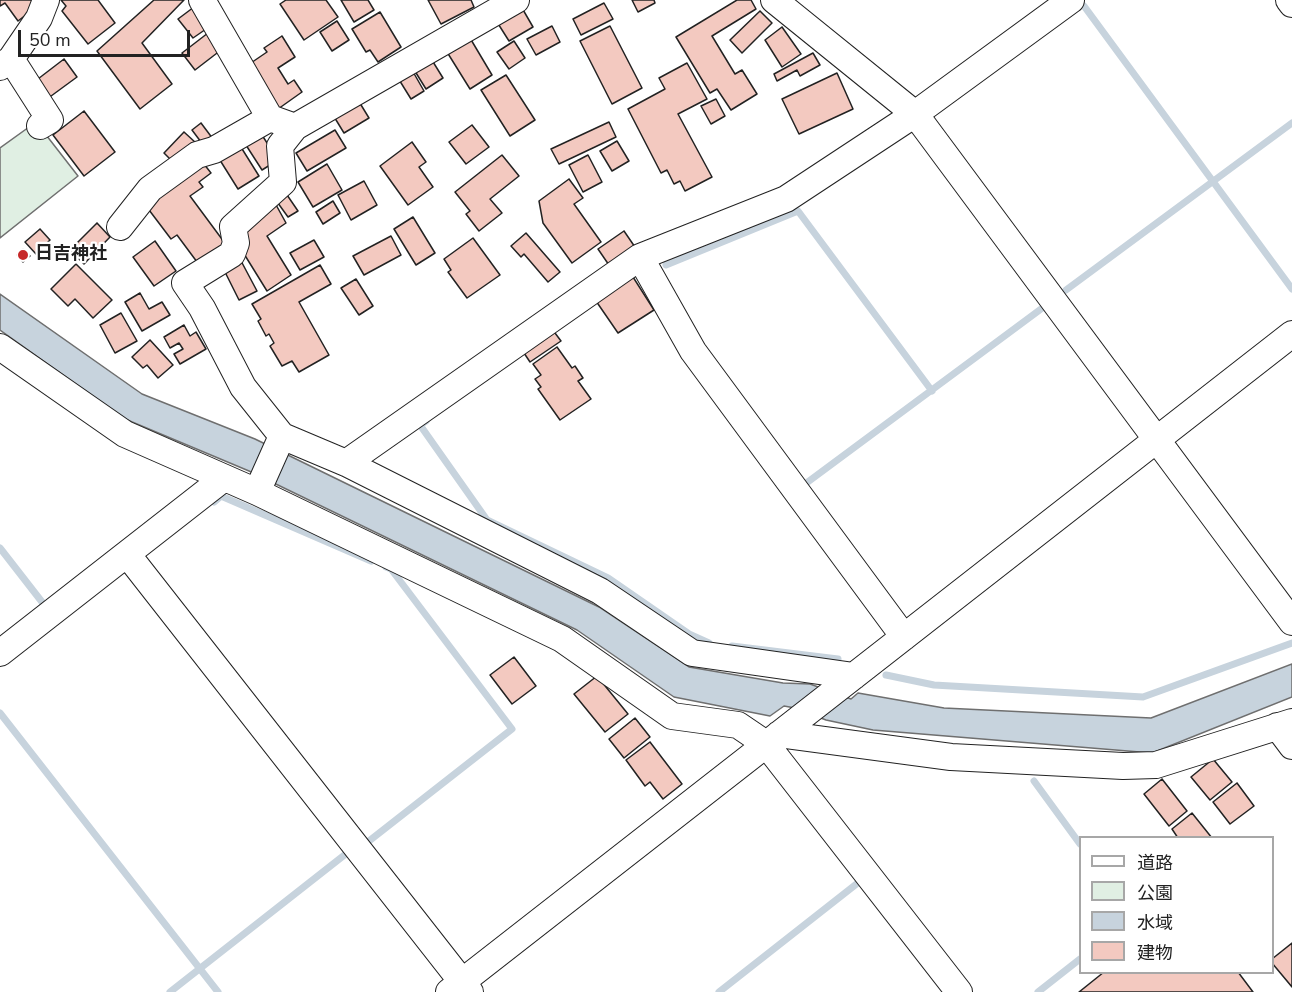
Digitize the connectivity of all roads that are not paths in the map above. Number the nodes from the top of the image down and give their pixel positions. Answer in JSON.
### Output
{"nodes":[{"id":1,"x":46,"y":0,"type":"edge"},
{"id":2,"x":202,"y":0,"type":"edge"},
{"id":3,"x":516,"y":0,"type":"edge"},
{"id":4,"x":774,"y":0,"type":"edge"},
{"id":5,"x":1071,"y":0,"type":"edge"},
{"id":6,"x":1289,"y":0,"type":"edge"},
{"id":7,"x":1292,"y":4,"type":"edge"},
{"id":8,"x":6,"y":63,"type":"edge"},
{"id":9,"x":915,"y":114,"type":"junction"},
{"id":10,"x":270,"y":118,"type":"junction"},
{"id":11,"x":40,"y":126,"type":"dead end"},
{"id":12,"x":295,"y":127,"type":"junction"},
{"id":13,"x":120,"y":227,"type":"dead end"},
{"id":14,"x":640,"y":257,"type":"junction"},
{"id":15,"x":1292,"y":334,"type":"edge"},
{"id":16,"x":0,"y":346,"type":"edge"},
{"id":17,"x":281,"y":439,"type":"junction"},
{"id":18,"x":1157,"y":439,"type":"junction"},
{"id":19,"x":346,"y":463,"type":"junction"},
{"id":20,"x":224,"y":478,"type":"junction"},
{"id":21,"x":258,"y":488,"type":"junction"},
{"id":22,"x":127,"y":554,"type":"junction"},
{"id":23,"x":1292,"y":622,"type":"edge"},
{"id":24,"x":903,"y":638,"type":"junction"},
{"id":25,"x":0,"y":654,"type":"edge"},
{"id":26,"x":849,"y":680,"type":"junction"},
{"id":27,"x":1287,"y":731,"type":"edge"},
{"id":28,"x":779,"y":734,"type":"junction"},
{"id":29,"x":460,"y":988,"type":"edge"},
{"id":30,"x":959,"y":992,"type":"edge"}],
"edges":[{"from":1,"to":8,"type":"street"},
{"from":2,"to":10,"type":"street"},
{"from":3,"to":12,"type":"street"},
{"from":4,"to":9,"type":"street"},
{"from":5,"to":9,"type":"street"},
{"from":6,"to":7,"type":"street"},
{"from":8,"to":11,"type":"street"},
{"from":9,"to":14,"type":"street"},
{"from":9,"to":18,"type":"street"},
{"from":10,"to":12,"type":"street"},
{"from":10,"to":13,"type":"street"},
{"from":12,"to":17,"type":"street"},
{"from":14,"to":19,"type":"street"},
{"from":14,"to":24,"type":"street"},
{"from":15,"to":18,"type":"street"},
{"from":16,"to":20,"type":"street"},
{"from":17,"to":19,"type":"street"},
{"from":17,"to":21,"type":"street"},
{"from":18,"to":23,"type":"street"},
{"from":18,"to":24,"type":"street"},
{"from":19,"to":26,"type":"street"},
{"from":20,"to":21,"type":"street"},
{"from":20,"to":22,"type":"street"},
{"from":21,"to":28,"type":"street"},
{"from":22,"to":25,"type":"street"},
{"from":22,"to":29,"type":"street"},
{"from":24,"to":26,"type":"street"},
{"from":26,"to":28,"type":"street"},
{"from":27,"to":28,"type":"street"},
{"from":28,"to":29,"type":"street"},
{"from":28,"to":30,"type":"street"}]}
